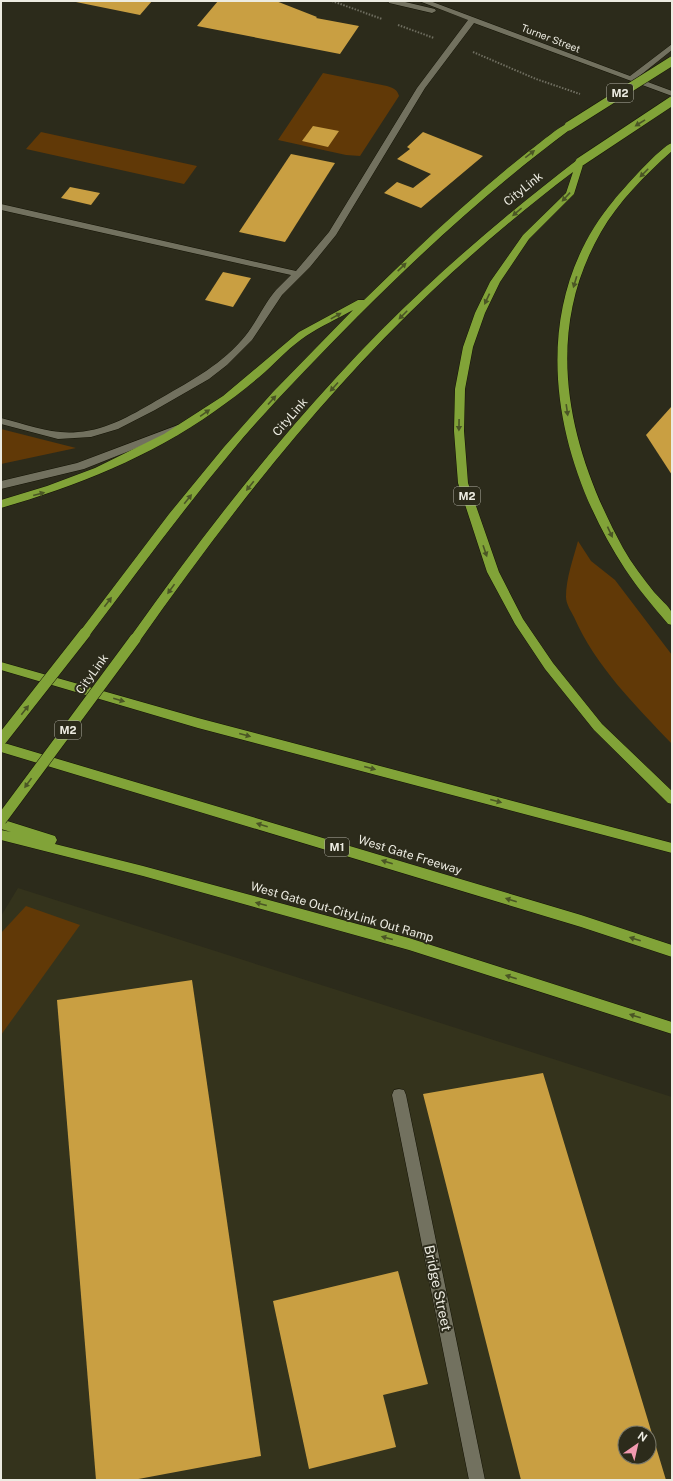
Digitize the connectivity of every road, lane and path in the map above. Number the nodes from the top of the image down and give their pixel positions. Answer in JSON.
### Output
{"nodes":[{"id":1,"x":332,"y":1,"type":"edge"},
{"id":2,"x":392,"y":1,"type":"edge"},
{"id":3,"x":423,"y":1,"type":"edge"},
{"id":4,"x":384,"y":20,"type":"dead end"},
{"id":5,"x":472,"y":20,"type":"junction"},
{"id":6,"x":392,"y":23,"type":"dead end"},
{"id":7,"x":453,"y":44,"type":"junction"},
{"id":8,"x":672,"y":46,"type":"edge"},
{"id":9,"x":672,"y":61,"type":"edge"},
{"id":10,"x":631,"y":79,"type":"junction"},
{"id":11,"x":672,"y":94,"type":"edge"},
{"id":12,"x":584,"y":96,"type":"dead end"},
{"id":13,"x":672,"y":101,"type":"edge"},
{"id":14,"x":672,"y":146,"type":"edge"},
{"id":15,"x":580,"y":162,"type":"junction"},
{"id":16,"x":1,"y":207,"type":"edge"},
{"id":17,"x":298,"y":274,"type":"junction"},
{"id":18,"x":374,"y":295,"type":"junction"},
{"id":19,"x":1,"y":422,"type":"edge"},
{"id":20,"x":191,"y":423,"type":"junction"},
{"id":21,"x":1,"y":485,"type":"edge"},
{"id":22,"x":1,"y":504,"type":"edge"},
{"id":23,"x":672,"y":621,"type":"edge"},
{"id":24,"x":1,"y":666,"type":"edge"},
{"id":25,"x":1,"y":740,"type":"edge"},
{"id":26,"x":1,"y":747,"type":"edge"},
{"id":27,"x":672,"y":799,"type":"edge"},
{"id":28,"x":1,"y":820,"type":"edge"},
{"id":29,"x":1,"y":824,"type":"edge"},
{"id":30,"x":1,"y":835,"type":"edge"},
{"id":31,"x":672,"y":848,"type":"edge"},
{"id":32,"x":143,"y":871,"type":"junction"},
{"id":33,"x":672,"y":951,"type":"edge"},
{"id":34,"x":672,"y":1028,"type":"edge"},
{"id":35,"x":399,"y":1095,"type":"dead end"},
{"id":36,"x":477,"y":1480,"type":"edge"}],
"edges":[{"from":1,"to":4,"type":"path"},
{"from":2,"to":5,"type":"street"},
{"from":3,"to":5,"type":"street","name":"Turner Street"},
{"from":5,"to":7,"type":"street"},
{"from":5,"to":10,"type":"street","name":"Turner Street"},
{"from":6,"to":7,"type":"path"},
{"from":7,"to":12,"type":"path"},
{"from":7,"to":17,"type":"street"},
{"from":8,"to":10,"type":"street"},
{"from":18,"to":9,"type":"highway","name":"CityLink","number":"M2","one_way":true,"bridge":true},
{"from":10,"to":11,"type":"street","name":"Turner Street"},
{"from":13,"to":15,"type":"highway","name":"CityLink","number":"M2","one_way":true,"bridge":true},
{"from":14,"to":23,"type":"highway","one_way":true},
{"from":15,"to":27,"type":"highway","number":"M2","one_way":true},
{"from":15,"to":28,"type":"highway","name":"CityLink","number":"M2","one_way":true,"bridge":true},
{"from":16,"to":17,"type":"street"},
{"from":17,"to":19,"type":"street"},
{"from":20,"to":18,"type":"highway","number":"M2","one_way":true},
{"from":25,"to":18,"type":"highway","name":"CityLink","number":"M2","one_way":true,"bridge":true},
{"from":20,"to":21,"type":"street"},
{"from":22,"to":20,"type":"highway","number":"M2","one_way":true},
{"from":24,"to":31,"type":"highway","one_way":true},
{"from":33,"to":26,"type":"highway","name":"West Gate Freeway","number":"M1","one_way":true},
{"from":29,"to":32,"type":"highway"},
{"from":30,"to":32,"type":"highway","name":"West Gate Out-CityLink Out Ramp"},
{"from":34,"to":32,"type":"highway","name":"West Gate Out-CityLink Out Ramp","one_way":true},
{"from":35,"to":36,"type":"street","name":"Bridge Street"}]}
